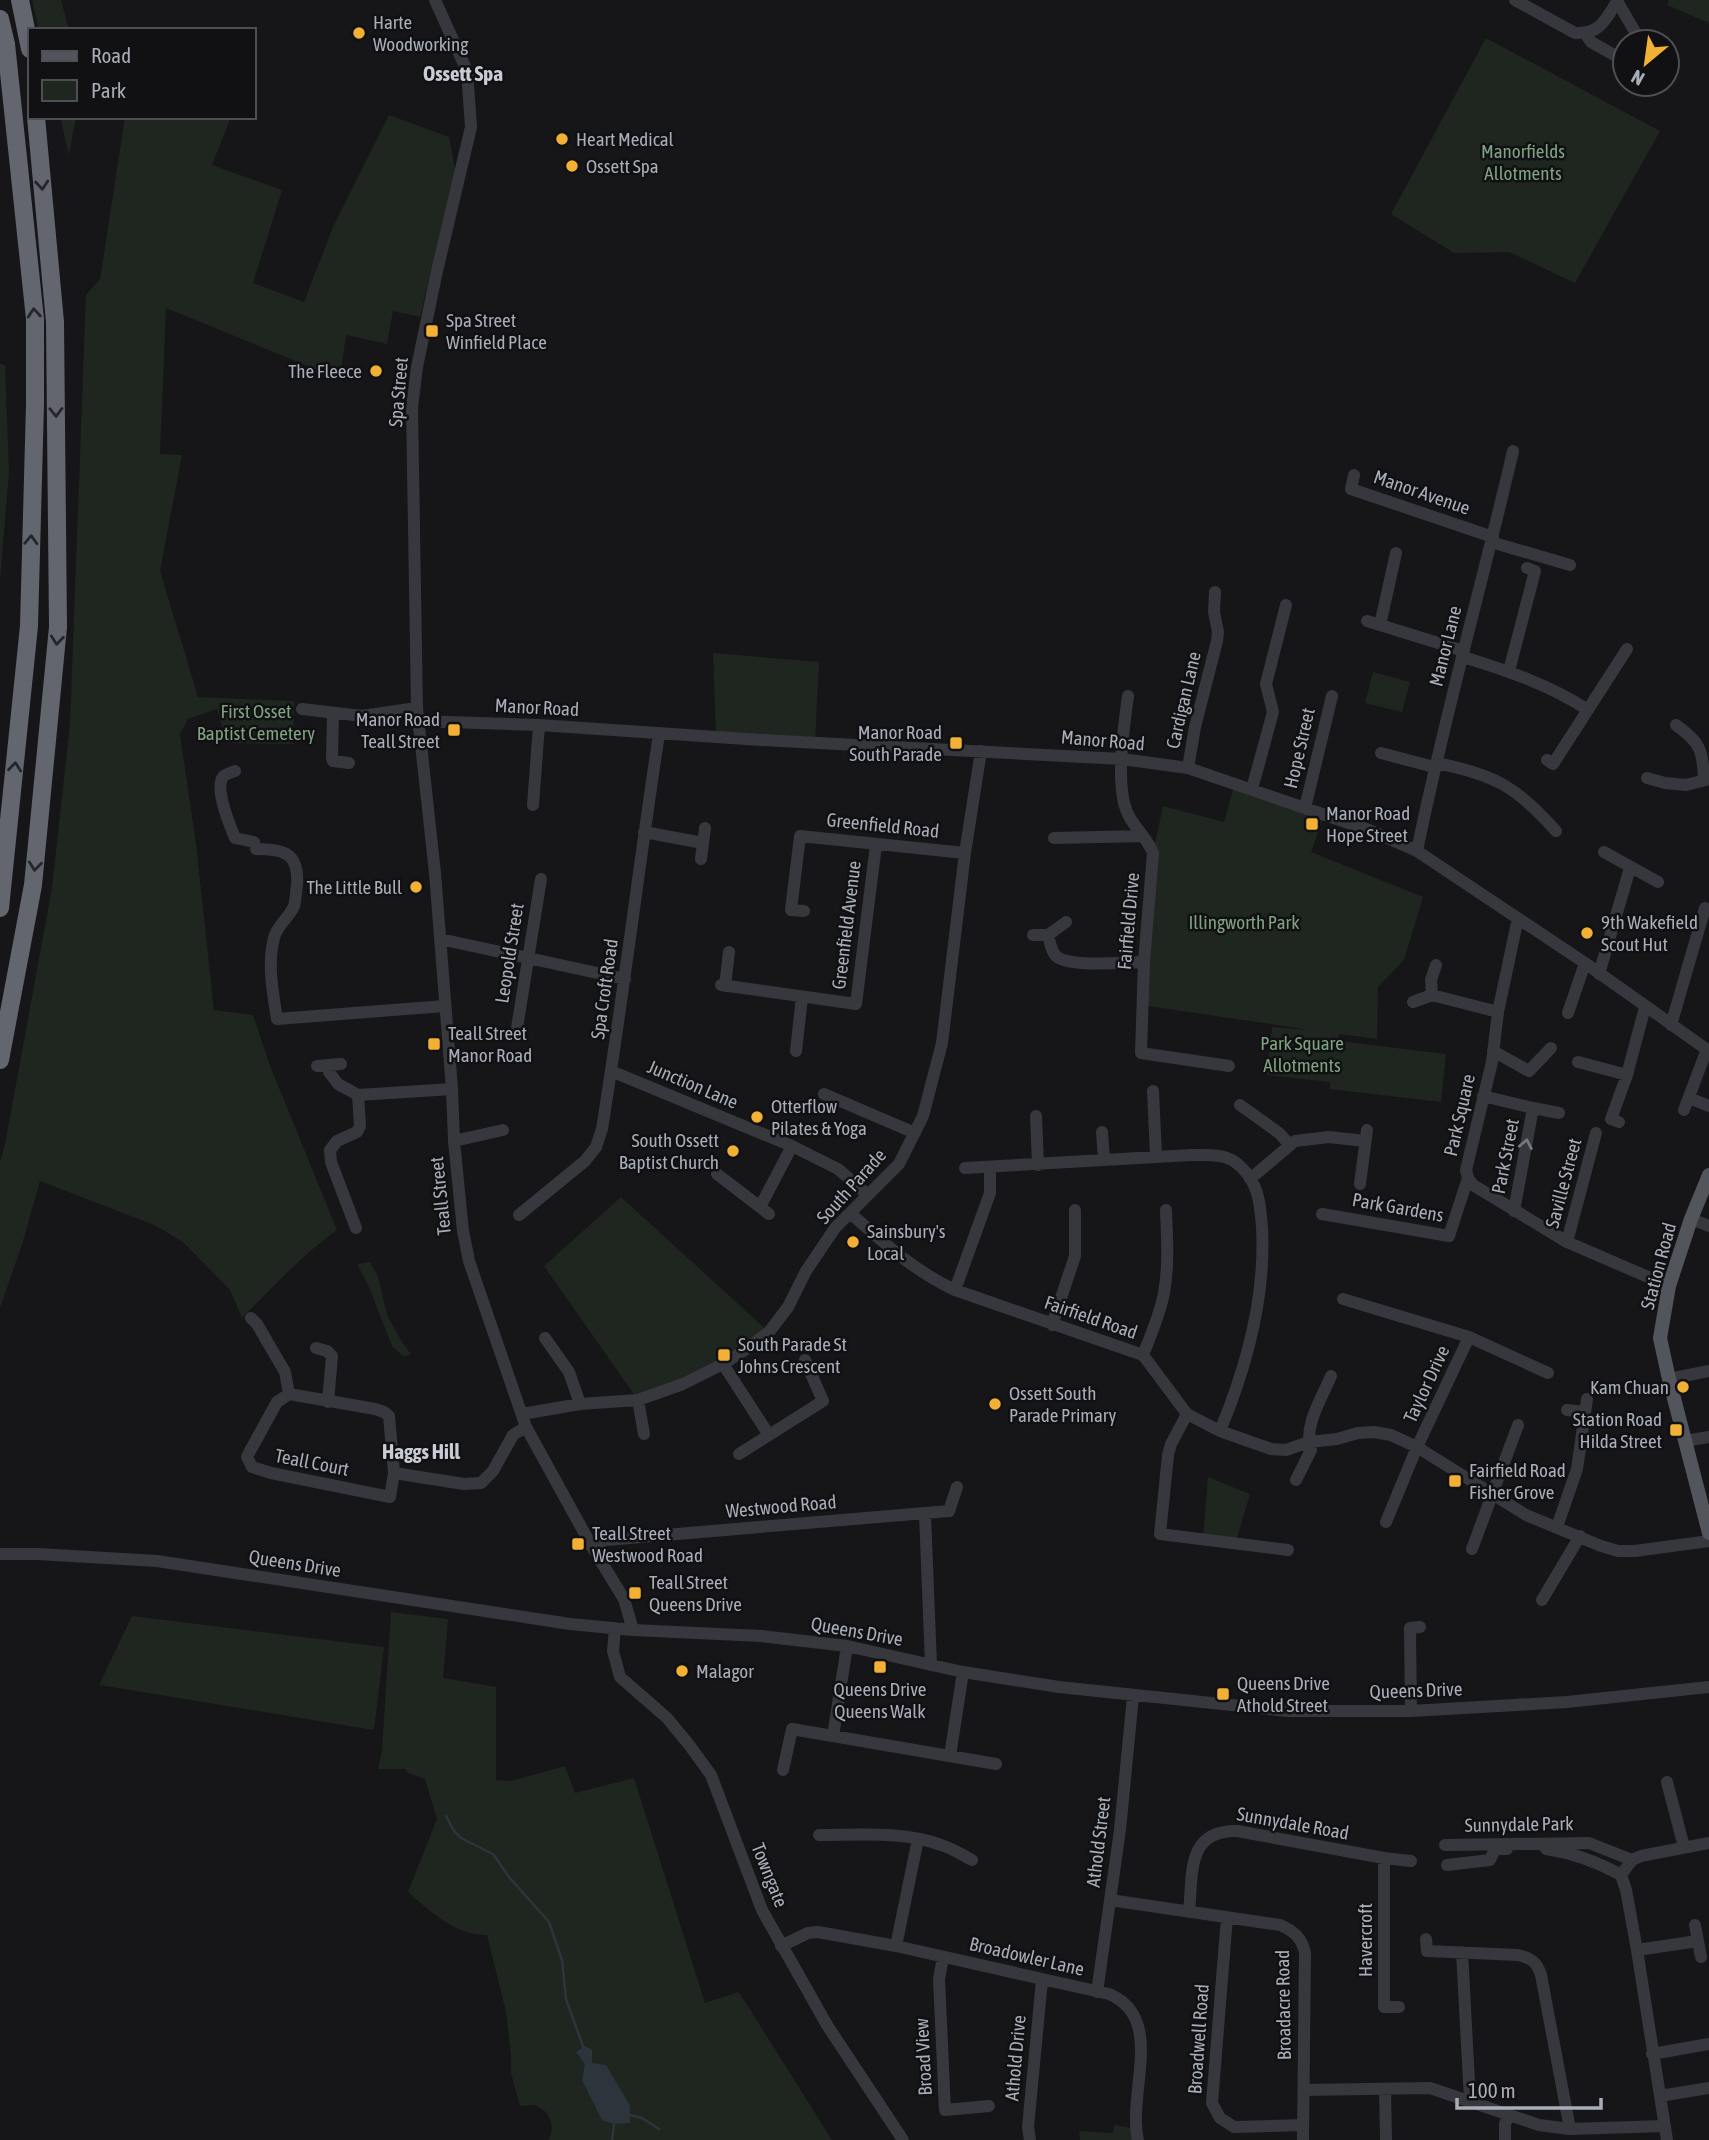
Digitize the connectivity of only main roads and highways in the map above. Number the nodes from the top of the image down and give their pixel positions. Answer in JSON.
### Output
{"nodes":[{"id":1,"x":20,"y":0,"type":"edge"},
{"id":2,"x":0,"y":19,"type":"edge"},
{"id":3,"x":28,"y":39,"type":"edge"},
{"id":4,"x":36,"y":119,"type":"edge"},
{"id":5,"x":0,"y":908,"type":"edge"},
{"id":6,"x":0,"y":1060,"type":"edge"},
{"id":7,"x":1709,"y":1175,"type":"edge"},
{"id":8,"x":1706,"y":1509,"type":"edge"},
{"id":9,"x":1709,"y":1532,"type":"edge"}],
"edges":[{"from":1,"to":3,"type":"highway"},
{"from":5,"to":2,"type":"highway","one_way":true},
{"from":4,"to":6,"type":"highway","one_way":true},
{"from":7,"to":8,"type":"main road","name":"Station Road"},
{"from":8,"to":9,"type":"main road","name":"Station Road"}]}
